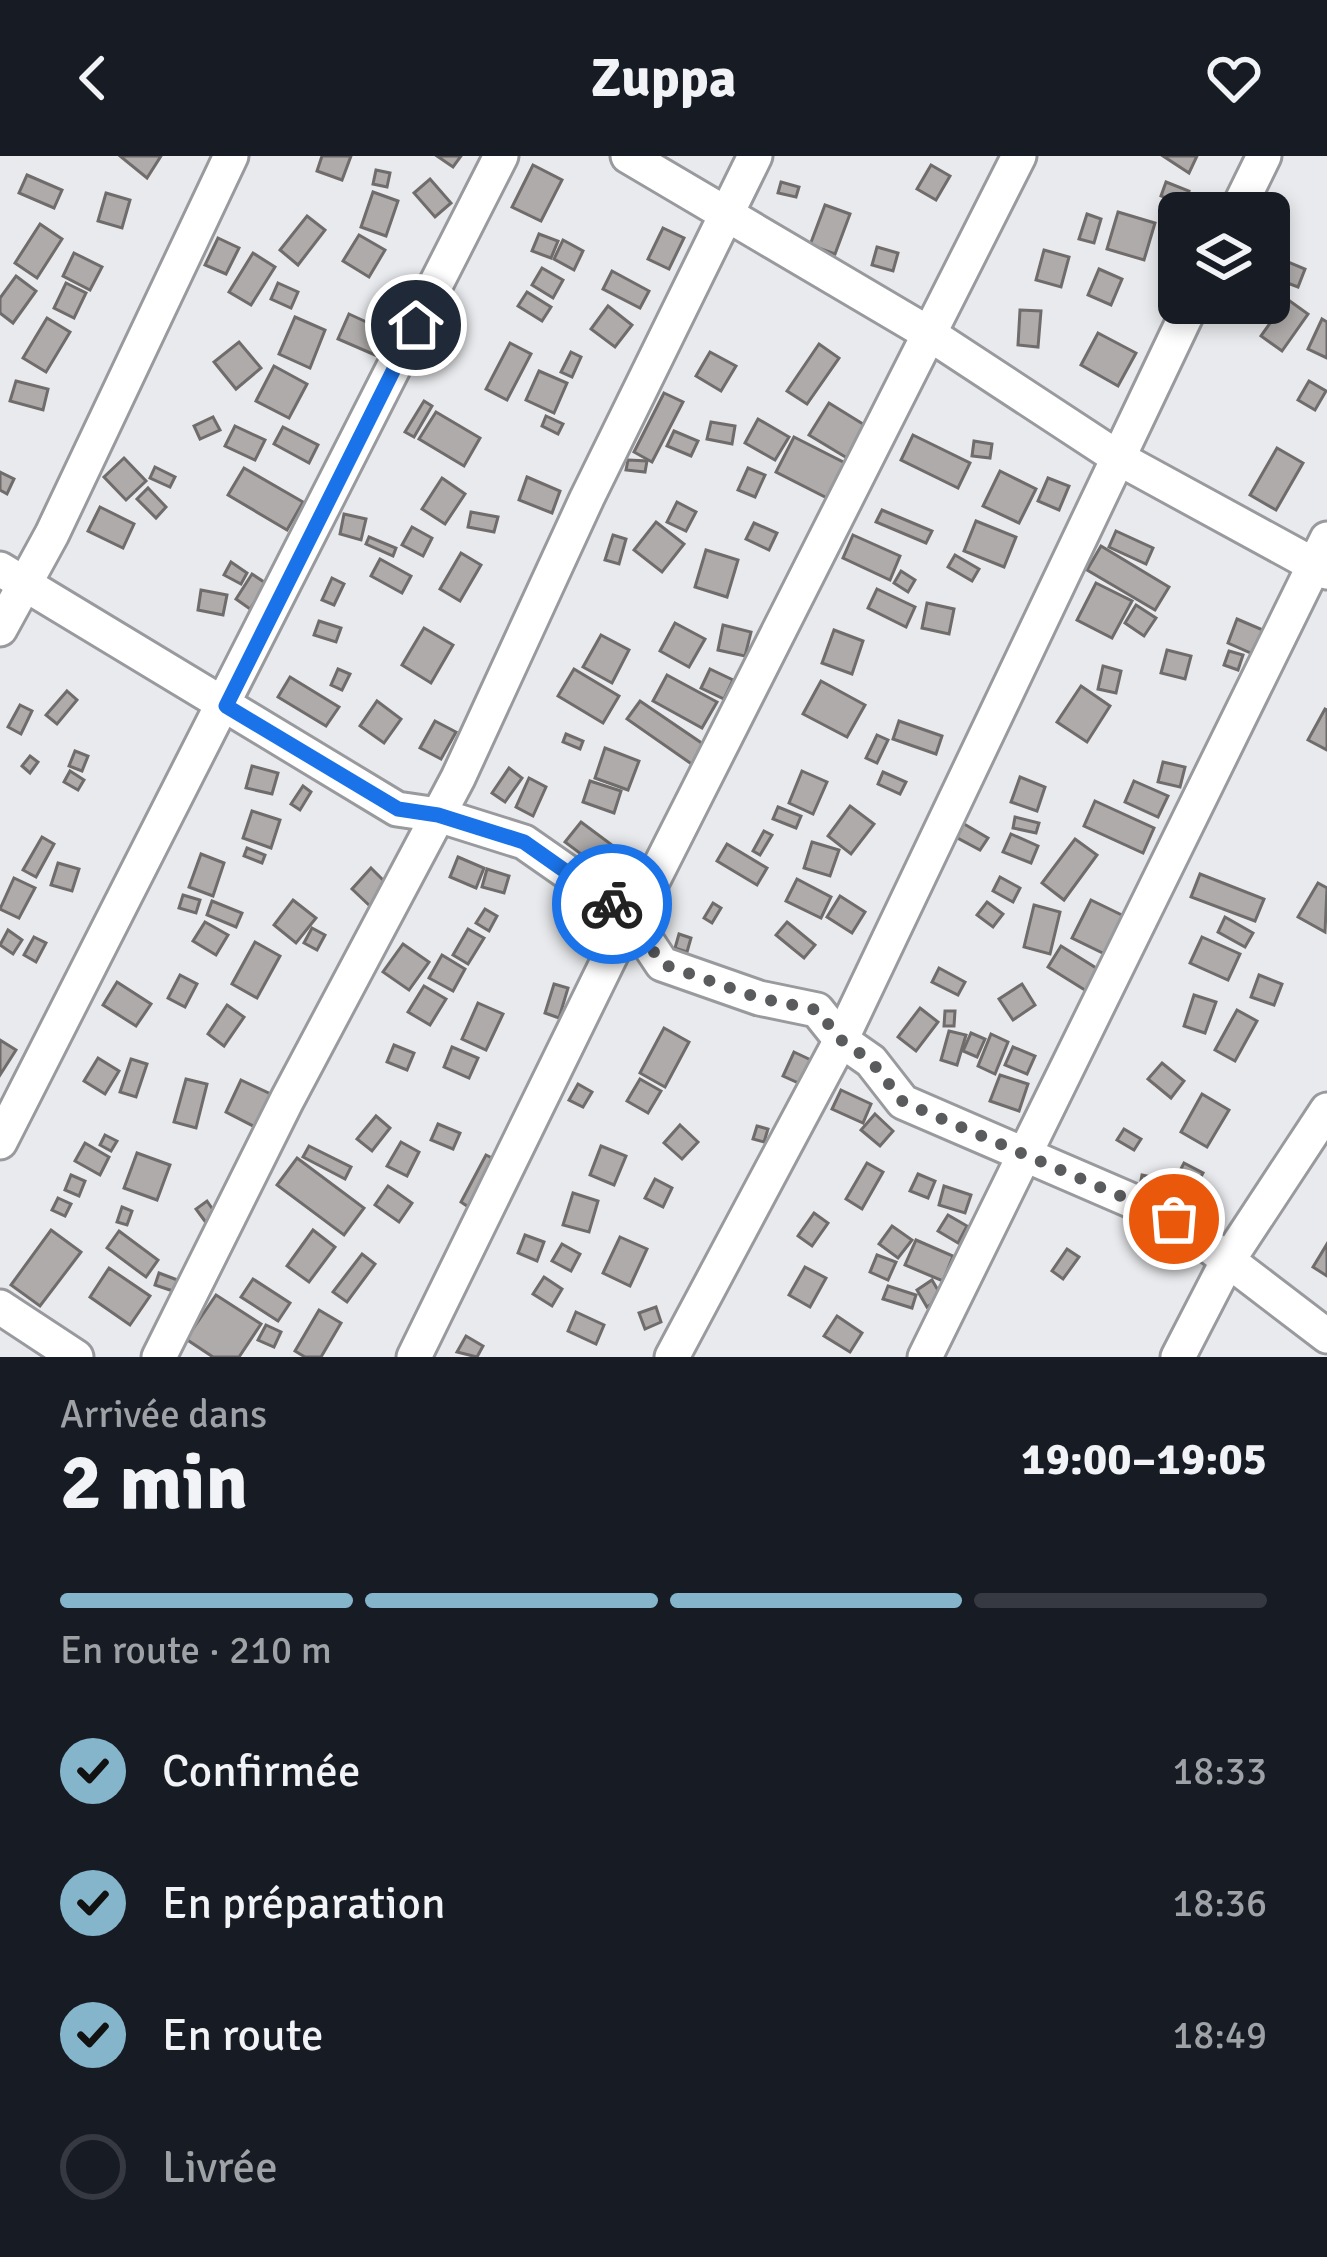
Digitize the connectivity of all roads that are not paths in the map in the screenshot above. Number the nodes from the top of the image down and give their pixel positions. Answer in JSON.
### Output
{"nodes":[{"id":1,"x":231,"y":156,"type":"edge"},
{"id":2,"x":501,"y":156,"type":"edge"},
{"id":3,"x":628,"y":156,"type":"edge"},
{"id":4,"x":755,"y":156,"type":"edge"},
{"id":5,"x":1019,"y":156,"type":"edge"},
{"id":6,"x":1264,"y":156,"type":"edge"},
{"id":7,"x":1246,"y":192,"type":"edge"},
{"id":8,"x":728,"y":211,"type":"junction"},
{"id":9,"x":1182,"y":324,"type":"edge"},
{"id":10,"x":928,"y":333,"type":"junction"},
{"id":11,"x":1120,"y":459,"type":"junction"},
{"id":12,"x":1323,"y":559,"type":"edge"},
{"id":13,"x":13,"y":576,"type":"edge"},
{"id":14,"x":0,"y":629,"type":"edge"},
{"id":15,"x":226,"y":706,"type":"junction"},
{"id":16,"x":438,"y":815,"type":"junction"},
{"id":17,"x":630,"y":916,"type":"junction"},
{"id":18,"x":841,"y":1040,"type":"junction"},
{"id":19,"x":1327,"y":1110,"type":"edge"},
{"id":20,"x":0,"y":1142,"type":"edge"},
{"id":21,"x":1028,"y":1156,"type":"junction"},
{"id":22,"x":1227,"y":1262,"type":"junction"},
{"id":23,"x":0,"y":1306,"type":"edge"},
{"id":24,"x":1327,"y":1336,"type":"edge"},
{"id":25,"x":76,"y":1357,"type":"edge"},
{"id":26,"x":159,"y":1357,"type":"edge"},
{"id":27,"x":414,"y":1357,"type":"edge"},
{"id":28,"x":672,"y":1357,"type":"edge"},
{"id":29,"x":926,"y":1357,"type":"edge"},
{"id":30,"x":1178,"y":1357,"type":"edge"}],
"edges":[{"from":1,"to":13,"type":"street"},
{"from":2,"to":15,"type":"street"},
{"from":3,"to":8,"type":"street"},
{"from":4,"to":8,"type":"street"},
{"from":5,"to":10,"type":"street"},
{"from":6,"to":7,"type":"street"},
{"from":8,"to":10,"type":"street"},
{"from":8,"to":16,"type":"street"},
{"from":9,"to":11,"type":"street"},
{"from":10,"to":11,"type":"street"},
{"from":10,"to":17,"type":"street"},
{"from":11,"to":12,"type":"street"},
{"from":11,"to":18,"type":"street"},
{"from":12,"to":21,"type":"street"},
{"from":13,"to":14,"type":"street"},
{"from":13,"to":15,"type":"street"},
{"from":15,"to":16,"type":"street"},
{"from":15,"to":20,"type":"street"},
{"from":16,"to":17,"type":"street"},
{"from":16,"to":26,"type":"street"},
{"from":17,"to":18,"type":"street"},
{"from":17,"to":27,"type":"street"},
{"from":18,"to":21,"type":"street"},
{"from":18,"to":28,"type":"street"},
{"from":19,"to":22,"type":"street"},
{"from":21,"to":22,"type":"street"},
{"from":21,"to":29,"type":"street"},
{"from":22,"to":24,"type":"street"},
{"from":22,"to":30,"type":"street"},
{"from":23,"to":25,"type":"street"}]}
